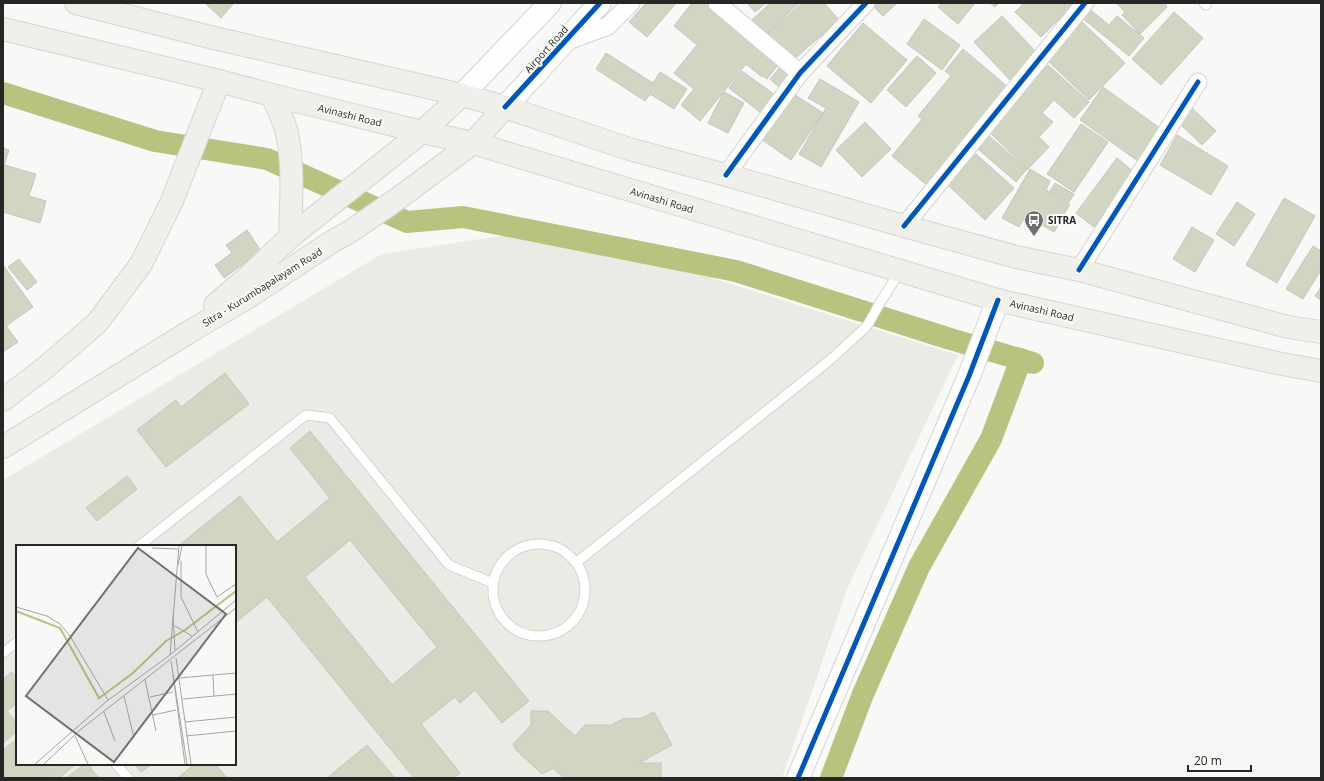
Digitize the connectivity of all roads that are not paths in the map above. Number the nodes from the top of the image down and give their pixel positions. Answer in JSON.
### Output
{"nodes":[{"id":1,"x":76,"y":3,"type":"edge"},
{"id":2,"x":550,"y":3,"type":"edge"},
{"id":3,"x":600,"y":3,"type":"edge"},
{"id":4,"x":630,"y":3,"type":"edge"},
{"id":5,"x":717,"y":3,"type":"edge"},
{"id":6,"x":866,"y":3,"type":"edge"},
{"id":7,"x":1086,"y":3,"type":"edge"},
{"id":8,"x":3,"y":29,"type":"edge"},
{"id":9,"x":565,"y":42,"type":"junction"},
{"id":10,"x":800,"y":73,"type":"junction"},
{"id":11,"x":219,"y":81,"type":"junction"},
{"id":12,"x":1198,"y":82,"type":"dead end"},
{"id":13,"x":462,"y":95,"type":"junction"},
{"id":14,"x":272,"y":96,"type":"junction"},
{"id":15,"x":505,"y":107,"type":"junction"},
{"id":16,"x":422,"y":132,"type":"junction"},
{"id":17,"x":473,"y":143,"type":"junction"},
{"id":18,"x":726,"y":175,"type":"junction"},
{"id":19,"x":904,"y":226,"type":"junction"},
{"id":20,"x":298,"y":231,"type":"junction"},
{"id":21,"x":1079,"y":270,"type":"junction"},
{"id":22,"x":900,"y":271,"type":"junction"},
{"id":23,"x":998,"y":300,"type":"junction"},
{"id":24,"x":1321,"y":332,"type":"edge"},
{"id":25,"x":1321,"y":371,"type":"edge"},
{"id":26,"x":3,"y":400,"type":"edge"},
{"id":27,"x":3,"y":431,"type":"edge"},
{"id":28,"x":3,"y":447,"type":"edge"},
{"id":29,"x":140,"y":545,"type":"edge"},
{"id":30,"x":577,"y":562,"type":"junction"},
{"id":31,"x":493,"y":582,"type":"junction"},
{"id":32,"x":16,"y":643,"type":"edge"},
{"id":33,"x":3,"y":653,"type":"edge"},
{"id":34,"x":117,"y":765,"type":"edge"},
{"id":35,"x":128,"y":778,"type":"edge"},
{"id":36,"x":798,"y":778,"type":"edge"}],
"edges":[{"from":1,"to":13,"type":"main road"},
{"from":2,"to":13,"type":"street"},
{"from":3,"to":9,"type":"street","name":"Airport Road"},
{"from":4,"to":9,"type":"street"},
{"from":5,"to":10,"type":"street"},
{"from":6,"to":10,"type":"street"},
{"from":7,"to":19,"type":"street"},
{"from":8,"to":11,"type":"main road","name":"Avinashi Road"},
{"from":9,"to":15,"type":"street","name":"Airport Road"},
{"from":10,"to":18,"type":"street"},
{"from":11,"to":14,"type":"main road","name":"Avinashi Road"},
{"from":11,"to":26,"type":"main road"},
{"from":12,"to":21,"type":"street"},
{"from":13,"to":15,"type":"main road"},
{"from":13,"to":16,"type":"main road","name":"Sitra - Kurumbapalayam Road"},
{"from":14,"to":16,"type":"main road","name":"Avinashi Road"},
{"from":14,"to":20,"type":"main road"},
{"from":15,"to":17,"type":"main road","name":"Sitra - Kurumbapalayam Road"},
{"from":15,"to":18,"type":"main road"},
{"from":16,"to":17,"type":"main road","name":"Avinashi Road"},
{"from":16,"to":20,"type":"main road","name":"Sitra - Kurumbapalayam Road"},
{"from":17,"to":22,"type":"main road","name":"Avinashi Road"},
{"from":17,"to":28,"type":"main road","name":"Sitra - Kurumbapalayam Road"},
{"from":18,"to":19,"type":"main road"},
{"from":19,"to":21,"type":"main road"},
{"from":20,"to":27,"type":"main road","name":"Sitra - Kurumbapalayam Road"},
{"from":21,"to":24,"type":"main road"},
{"from":22,"to":23,"type":"main road","name":"Avinashi Road"},
{"from":22,"to":30,"type":"lane"},
{"from":23,"to":25,"type":"main road","name":"Avinashi Road"},
{"from":23,"to":36,"type":"street"},
{"from":29,"to":31,"type":"lane"},
{"from":30,"to":31,"type":"lane"},
{"from":30,"to":31,"type":"lane"},
{"from":32,"to":33,"type":"lane"},
{"from":34,"to":35,"type":"lane"}]}
